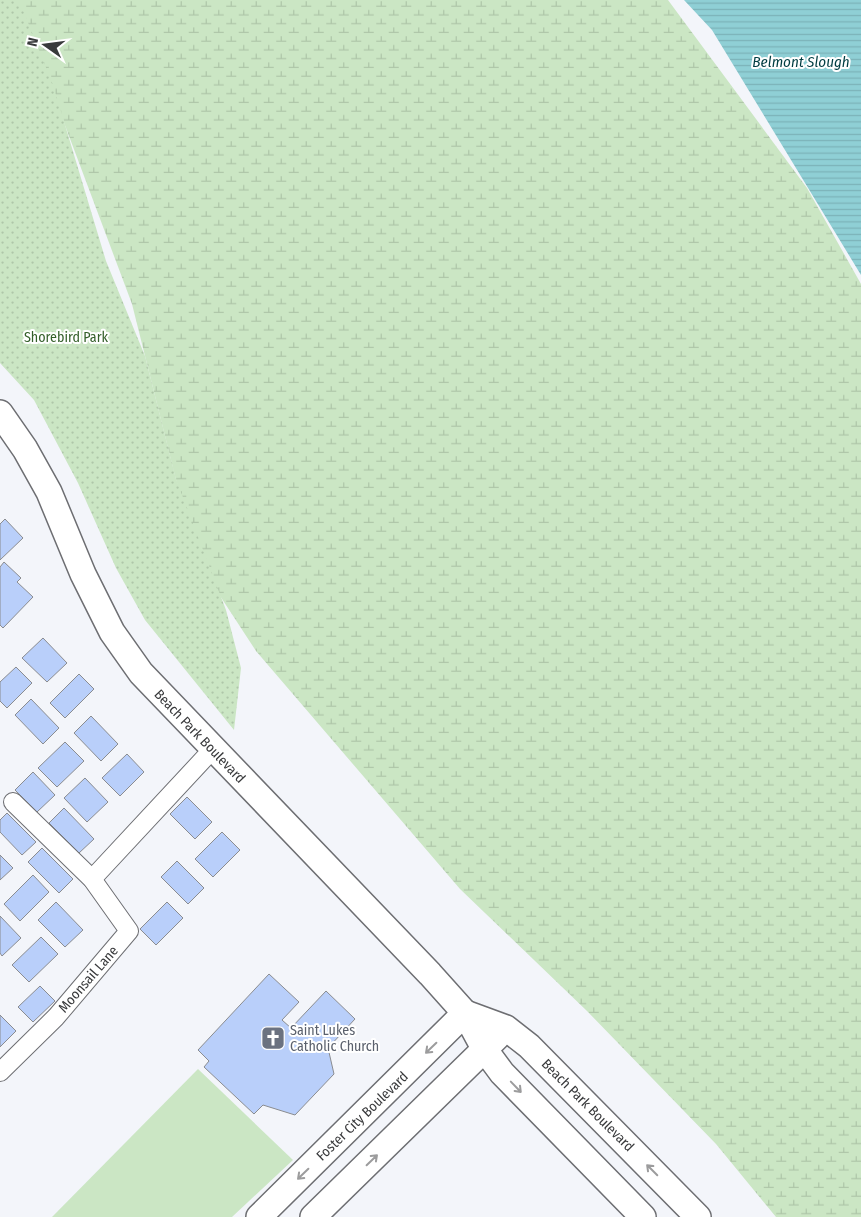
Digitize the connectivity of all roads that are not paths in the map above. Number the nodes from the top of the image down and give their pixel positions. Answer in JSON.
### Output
{"nodes":[{"id":1,"x":0,"y":413,"type":"edge"},
{"id":2,"x":212,"y":750,"type":"junction"},
{"id":3,"x":13,"y":802,"type":"dead end"},
{"id":4,"x":92,"y":879,"type":"junction"},
{"id":5,"x":465,"y":1013,"type":"junction"},
{"id":6,"x":506,"y":1028,"type":"junction"},
{"id":7,"x":485,"y":1050,"type":"junction"},
{"id":8,"x":0,"y":1072,"type":"edge"},
{"id":9,"x":259,"y":1217,"type":"edge"},
{"id":10,"x":313,"y":1217,"type":"edge"},
{"id":11,"x":643,"y":1217,"type":"edge"},
{"id":12,"x":698,"y":1217,"type":"edge"}],
"edges":[{"from":1,"to":2,"type":"main road","name":"Beach Park Boulevard"},
{"from":2,"to":4,"type":"street"},
{"from":2,"to":5,"type":"main road","name":"Beach Park Boulevard"},
{"from":3,"to":4,"type":"street","name":"Moonsail Lane"},
{"from":4,"to":8,"type":"street","name":"Moonsail Lane"},
{"from":5,"to":6,"type":"main road","name":"Beach Park Boulevard"},
{"from":5,"to":7,"type":"main road","name":"Beach Park Boulevard"},
{"from":5,"to":9,"type":"main road","name":"Foster City Boulevard","one_way":true},
{"from":6,"to":7,"type":"main road"},
{"from":12,"to":6,"type":"main road","name":"Beach Park Boulevard","one_way":true},
{"from":10,"to":7,"type":"main road","one_way":true},
{"from":7,"to":11,"type":"main road","name":"Beach Park Boulevard","one_way":true}]}
